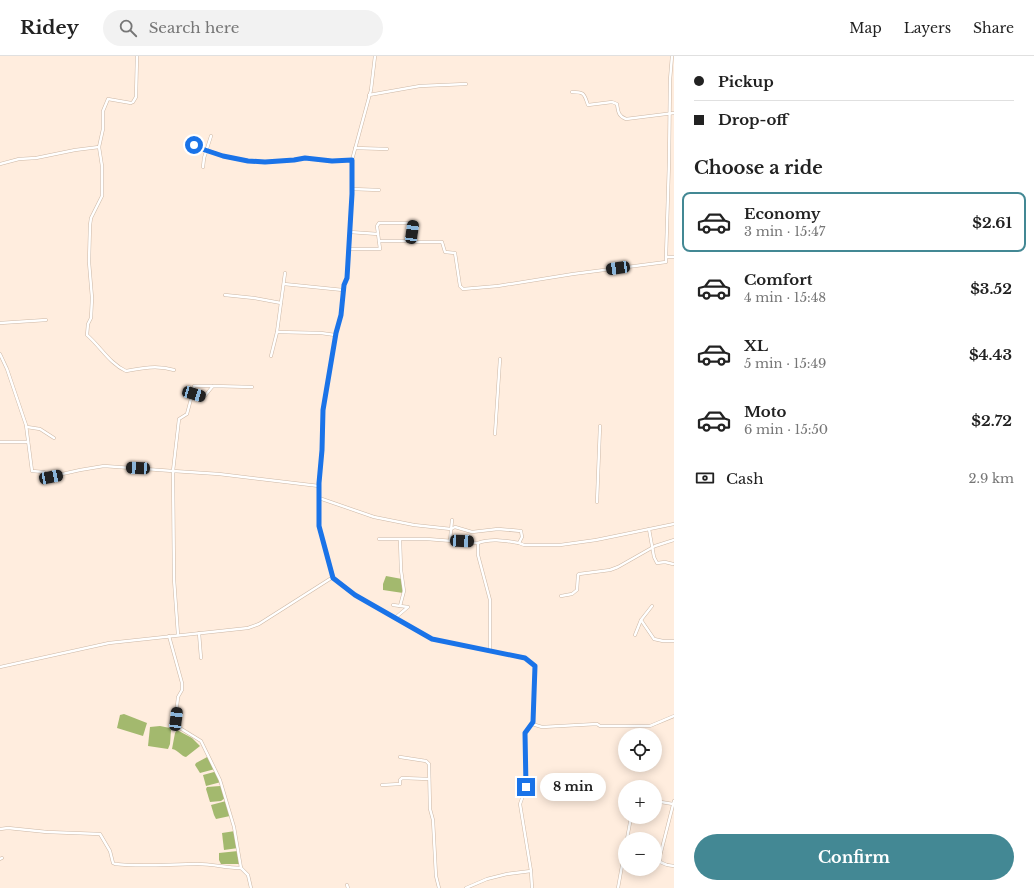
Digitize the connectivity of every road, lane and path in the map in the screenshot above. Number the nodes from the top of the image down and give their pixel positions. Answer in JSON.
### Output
{"nodes":[{"id":1,"x":138,"y":56,"type":"edge"},
{"id":2,"x":375,"y":56,"type":"edge"},
{"id":3,"x":672,"y":56,"type":"edge"},
{"id":4,"x":466,"y":84,"type":"dead end"},
{"id":5,"x":572,"y":92,"type":"dead end"},
{"id":6,"x":369,"y":95,"type":"junction"},
{"id":7,"x":669,"y":113,"type":"junction"},
{"id":8,"x":674,"y":113,"type":"edge"},
{"id":9,"x":211,"y":136,"type":"dead end"},
{"id":10,"x":194,"y":145,"type":"dead end"},
{"id":11,"x":99,"y":147,"type":"junction"},
{"id":12,"x":355,"y":148,"type":"junction"},
{"id":13,"x":387,"y":149,"type":"dead end"},
{"id":14,"x":207,"y":151,"type":"junction"},
{"id":15,"x":352,"y":160,"type":"junction"},
{"id":16,"x":0,"y":164,"type":"edge"},
{"id":17,"x":203,"y":168,"type":"dead end"},
{"id":18,"x":352,"y":189,"type":"junction"},
{"id":19,"x":379,"y":190,"type":"dead end"},
{"id":20,"x":350,"y":232,"type":"junction"},
{"id":21,"x":378,"y":234,"type":"junction"},
{"id":22,"x":379,"y":241,"type":"junction"},
{"id":23,"x":411,"y":241,"type":"junction"},
{"id":24,"x":349,"y":249,"type":"junction"},
{"id":25,"x":674,"y":256,"type":"edge"},
{"id":26,"x":666,"y":257,"type":"junction"},
{"id":27,"x":285,"y":273,"type":"dead end"},
{"id":28,"x":284,"y":284,"type":"junction"},
{"id":29,"x":344,"y":290,"type":"junction"},
{"id":30,"x":225,"y":295,"type":"dead end"},
{"id":31,"x":281,"y":303,"type":"junction"},
{"id":32,"x":46,"y":320,"type":"dead end"},
{"id":33,"x":0,"y":323,"type":"edge"},
{"id":34,"x":277,"y":332,"type":"junction"},
{"id":35,"x":335,"y":335,"type":"junction"},
{"id":36,"x":0,"y":354,"type":"edge"},
{"id":37,"x":271,"y":356,"type":"dead end"},
{"id":38,"x":500,"y":359,"type":"dead end"},
{"id":39,"x":174,"y":370,"type":"dead end"},
{"id":40,"x":213,"y":386,"type":"junction"},
{"id":41,"x":252,"y":387,"type":"dead end"},
{"id":42,"x":192,"y":395,"type":"junction"},
{"id":43,"x":600,"y":426,"type":"dead end"},
{"id":44,"x":27,"y":427,"type":"junction"},
{"id":45,"x":495,"y":434,"type":"dead end"},
{"id":46,"x":54,"y":438,"type":"dead end"},
{"id":47,"x":0,"y":442,"type":"edge"},
{"id":48,"x":28,"y":442,"type":"junction"},
{"id":49,"x":173,"y":471,"type":"junction"},
{"id":50,"x":319,"y":486,"type":"junction"},
{"id":51,"x":319,"y":498,"type":"junction"},
{"id":52,"x":597,"y":502,"type":"dead end"},
{"id":53,"x":452,"y":520,"type":"dead end"},
{"id":54,"x":674,"y":524,"type":"edge"},
{"id":55,"x":451,"y":529,"type":"junction"},
{"id":56,"x":648,"y":529,"type":"junction"},
{"id":57,"x":379,"y":539,"type":"dead end"},
{"id":58,"x":400,"y":540,"type":"junction"},
{"id":59,"x":674,"y":540,"type":"edge"},
{"id":60,"x":450,"y":541,"type":"junction"},
{"id":61,"x":478,"y":543,"type":"junction"},
{"id":62,"x":519,"y":543,"type":"junction"},
{"id":63,"x":652,"y":548,"type":"junction"},
{"id":64,"x":672,"y":564,"type":"dead end"},
{"id":65,"x":333,"y":578,"type":"junction"},
{"id":66,"x":561,"y":596,"type":"dead end"},
{"id":67,"x":393,"y":605,"type":"dead end"},
{"id":68,"x":400,"y":606,"type":"junction"},
{"id":69,"x":652,"y":606,"type":"dead end"},
{"id":70,"x":395,"y":618,"type":"junction"},
{"id":71,"x":641,"y":620,"type":"junction"},
{"id":72,"x":199,"y":633,"type":"junction"},
{"id":73,"x":178,"y":635,"type":"junction"},
{"id":74,"x":635,"y":635,"type":"dead end"},
{"id":75,"x":169,"y":636,"type":"junction"},
{"id":76,"x":674,"y":641,"type":"edge"},
{"id":77,"x":490,"y":651,"type":"junction"},
{"id":78,"x":201,"y":658,"type":"dead end"},
{"id":79,"x":0,"y":667,"type":"edge"},
{"id":80,"x":674,"y":716,"type":"edge"},
{"id":81,"x":532,"y":724,"type":"junction"},
{"id":82,"x":400,"y":758,"type":"dead end"},
{"id":83,"x":429,"y":779,"type":"junction"},
{"id":84,"x":382,"y":785,"type":"dead end"},
{"id":85,"x":662,"y":801,"type":"edge"},
{"id":86,"x":674,"y":802,"type":"edge"},
{"id":87,"x":674,"y":819,"type":"edge"},
{"id":88,"x":669,"y":820,"type":"junction"},
{"id":89,"x":0,"y":829,"type":"edge"},
{"id":90,"x":674,"y":866,"type":"edge"},
{"id":91,"x":241,"y":868,"type":"junction"},
{"id":92,"x":531,"y":871,"type":"junction"},
{"id":93,"x":620,"y":876,"type":"edge"},
{"id":94,"x":251,"y":888,"type":"edge"},
{"id":95,"x":439,"y":888,"type":"edge"},
{"id":96,"x":466,"y":888,"type":"edge"},
{"id":97,"x":532,"y":888,"type":"edge"},
{"id":98,"x":618,"y":888,"type":"edge"}],
"edges":[{"from":1,"to":11,"type":"street"},
{"from":2,"to":6,"type":"street"},
{"from":3,"to":7,"type":"street"},
{"from":4,"to":6,"type":"street"},
{"from":5,"to":7,"type":"street"},
{"from":6,"to":12,"type":"street"},
{"from":7,"to":8,"type":"street"},
{"from":7,"to":26,"type":"street"},
{"from":9,"to":14,"type":"street"},
{"from":10,"to":14,"type":"street"},
{"from":11,"to":16,"type":"street"},
{"from":11,"to":39,"type":"street"},
{"from":12,"to":13,"type":"street"},
{"from":12,"to":15,"type":"street"},
{"from":14,"to":15,"type":"street"},
{"from":14,"to":17,"type":"street"},
{"from":15,"to":18,"type":"street"},
{"from":18,"to":19,"type":"street"},
{"from":18,"to":20,"type":"street"},
{"from":20,"to":21,"type":"street"},
{"from":20,"to":24,"type":"street"},
{"from":21,"to":22,"type":"street"},
{"from":21,"to":23,"type":"street"},
{"from":22,"to":23,"type":"street"},
{"from":22,"to":24,"type":"street"},
{"from":23,"to":26,"type":"street"},
{"from":24,"to":29,"type":"street"},
{"from":25,"to":26,"type":"street"},
{"from":27,"to":28,"type":"street"},
{"from":28,"to":29,"type":"street"},
{"from":28,"to":31,"type":"street"},
{"from":29,"to":35,"type":"street"},
{"from":30,"to":31,"type":"street"},
{"from":31,"to":34,"type":"street"},
{"from":32,"to":33,"type":"street"},
{"from":34,"to":35,"type":"street"},
{"from":34,"to":37,"type":"street"},
{"from":35,"to":50,"type":"street"},
{"from":36,"to":44,"type":"street"},
{"from":38,"to":45,"type":"street"},
{"from":40,"to":41,"type":"street"},
{"from":40,"to":42,"type":"street"},
{"from":40,"to":42,"type":"street"},
{"from":42,"to":49,"type":"street"},
{"from":43,"to":52,"type":"street"},
{"from":44,"to":46,"type":"street"},
{"from":44,"to":48,"type":"street"},
{"from":47,"to":48,"type":"street"},
{"from":48,"to":49,"type":"street"},
{"from":49,"to":50,"type":"street"},
{"from":49,"to":73,"type":"street"},
{"from":50,"to":51,"type":"street"},
{"from":51,"to":55,"type":"street"},
{"from":51,"to":65,"type":"street"},
{"from":53,"to":55,"type":"street"},
{"from":54,"to":56,"type":"street"},
{"from":55,"to":60,"type":"street"},
{"from":55,"to":62,"type":"street"},
{"from":56,"to":62,"type":"street"},
{"from":56,"to":63,"type":"street"},
{"from":57,"to":58,"type":"street"},
{"from":58,"to":60,"type":"street"},
{"from":58,"to":68,"type":"street"},
{"from":59,"to":63,"type":"street"},
{"from":60,"to":61,"type":"street"},
{"from":61,"to":62,"type":"street"},
{"from":61,"to":77,"type":"street"},
{"from":63,"to":64,"type":"street"},
{"from":63,"to":66,"type":"street"},
{"from":65,"to":70,"type":"street"},
{"from":65,"to":72,"type":"street"},
{"from":67,"to":68,"type":"street"},
{"from":68,"to":70,"type":"street"},
{"from":69,"to":71,"type":"street"},
{"from":70,"to":77,"type":"street"},
{"from":71,"to":74,"type":"street"},
{"from":71,"to":76,"type":"street"},
{"from":72,"to":73,"type":"street"},
{"from":72,"to":78,"type":"street"},
{"from":73,"to":75,"type":"street"},
{"from":75,"to":79,"type":"street"},
{"from":75,"to":91,"type":"street"},
{"from":77,"to":81,"type":"street"},
{"from":80,"to":81,"type":"street"},
{"from":81,"to":92,"type":"street"},
{"from":82,"to":83,"type":"street"},
{"from":83,"to":84,"type":"street"},
{"from":83,"to":95,"type":"street"},
{"from":85,"to":86,"type":"street"},
{"from":86,"to":88,"type":"street"},
{"from":87,"to":88,"type":"street"},
{"from":88,"to":90,"type":"street"},
{"from":89,"to":91,"type":"street"},
{"from":91,"to":94,"type":"street"},
{"from":92,"to":96,"type":"street"},
{"from":92,"to":97,"type":"street"},
{"from":93,"to":98,"type":"street"}]}
